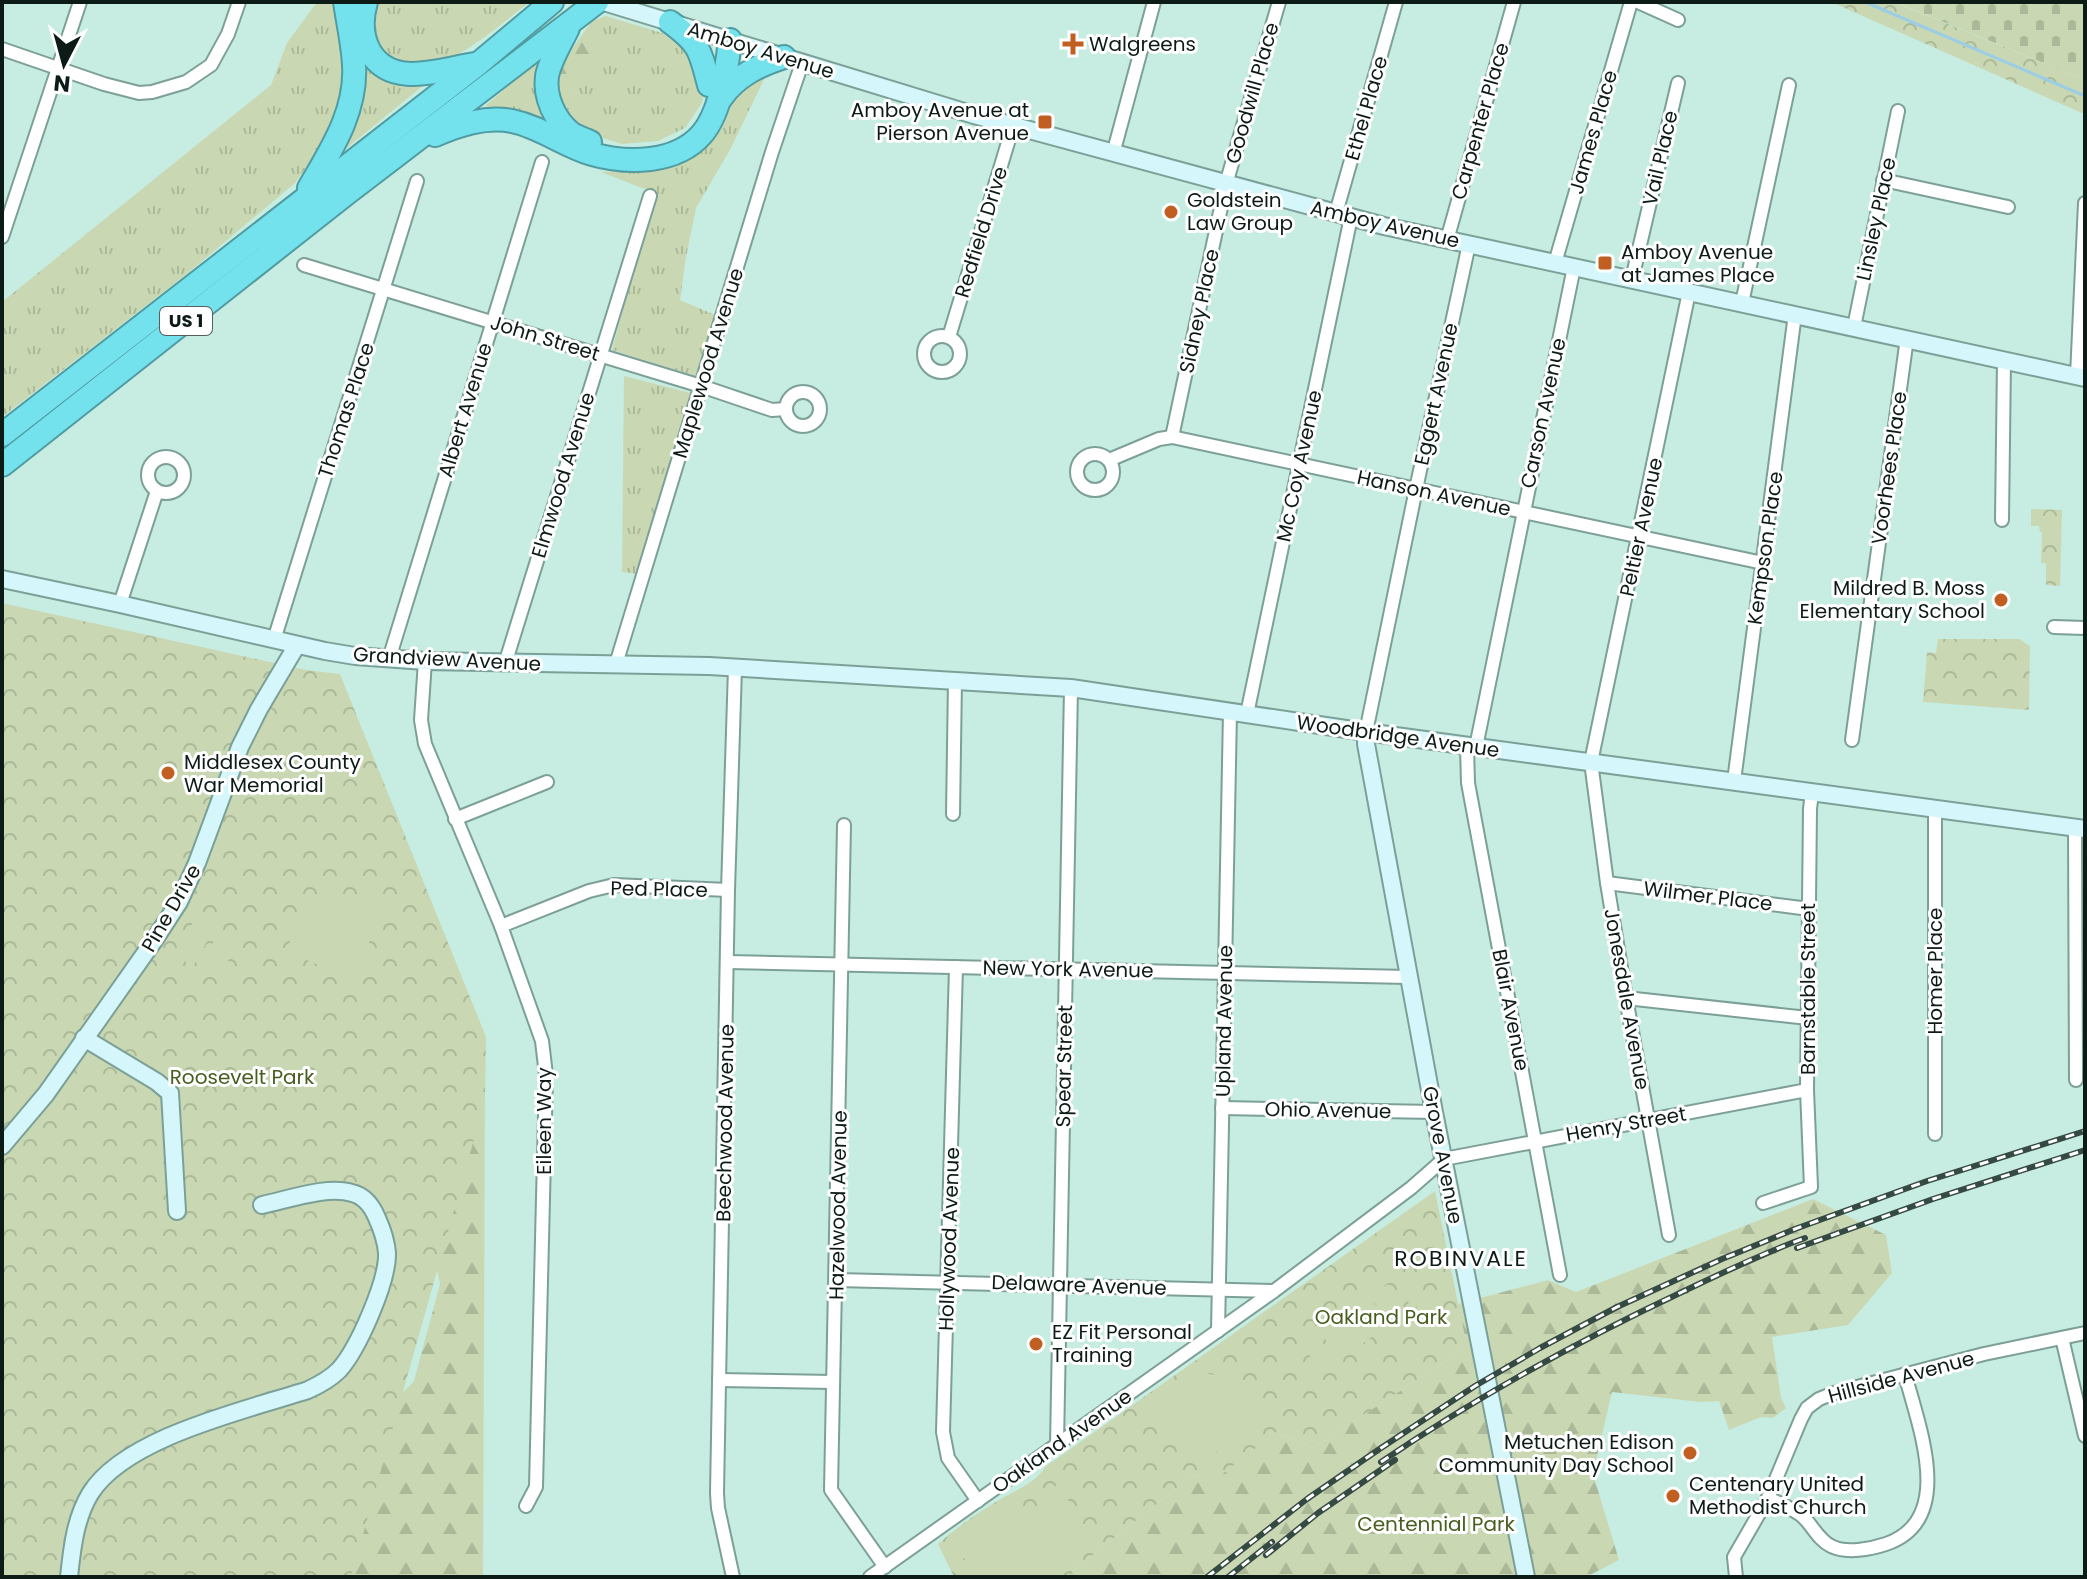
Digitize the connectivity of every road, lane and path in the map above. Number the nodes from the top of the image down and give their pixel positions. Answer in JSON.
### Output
{"nodes":[{"id":1,"x":80,"y":2,"type":"edge"},
{"id":2,"x":239,"y":2,"type":"edge"},
{"id":3,"x":345,"y":2,"type":"edge"},
{"id":4,"x":366,"y":2,"type":"edge"},
{"id":5,"x":552,"y":2,"type":"edge"},
{"id":6,"x":604,"y":2,"type":"edge"},
{"id":7,"x":1154,"y":2,"type":"edge"},
{"id":8,"x":1279,"y":2,"type":"edge"},
{"id":9,"x":1396,"y":2,"type":"edge"},
{"id":10,"x":1514,"y":2,"type":"edge"},
{"id":11,"x":1631,"y":2,"type":"edge"},
{"id":12,"x":1638,"y":2,"type":"edge"},
{"id":13,"x":584,"y":12,"type":"edge"},
{"id":14,"x":1678,"y":20,"type":"dead end"},
{"id":15,"x":670,"y":22,"type":"junction"},
{"id":16,"x":726,"y":39,"type":"junction"},
{"id":17,"x":2,"y":49,"type":"edge"},
{"id":18,"x":793,"y":60,"type":"junction"},
{"id":19,"x":478,"y":64,"type":"junction"},
{"id":20,"x":58,"y":69,"type":"junction"},
{"id":21,"x":1678,"y":83,"type":"dead end"},
{"id":22,"x":1789,"y":85,"type":"dead end"},
{"id":23,"x":712,"y":95,"type":"junction"},
{"id":24,"x":1898,"y":111,"type":"dead end"},
{"id":25,"x":1013,"y":126,"type":"junction"},
{"id":26,"x":411,"y":144,"type":"junction"},
{"id":27,"x":1113,"y":154,"type":"junction"},
{"id":28,"x":542,"y":162,"type":"dead end"},
{"id":29,"x":1883,"y":180,"type":"junction"},
{"id":30,"x":417,"y":181,"type":"dead end"},
{"id":31,"x":1226,"y":184,"type":"junction"},
{"id":32,"x":650,"y":196,"type":"dead end"},
{"id":33,"x":302,"y":200,"type":"junction"},
{"id":34,"x":2085,"y":203,"type":"edge"},
{"id":35,"x":2008,"y":207,"type":"dead end"},
{"id":36,"x":1343,"y":215,"type":"junction"},
{"id":37,"x":2,"y":237,"type":"edge"},
{"id":38,"x":1447,"y":240,"type":"junction"},
{"id":39,"x":1469,"y":244,"type":"junction"},
{"id":40,"x":1555,"y":263,"type":"junction"},
{"id":41,"x":304,"y":265,"type":"dead end"},
{"id":42,"x":1574,"y":267,"type":"junction"},
{"id":43,"x":1632,"y":279,"type":"junction"},
{"id":44,"x":384,"y":289,"type":"junction"},
{"id":45,"x":1689,"y":292,"type":"junction"},
{"id":46,"x":1742,"y":303,"type":"junction"},
{"id":47,"x":1795,"y":314,"type":"junction"},
{"id":48,"x":492,"y":322,"type":"junction"},
{"id":49,"x":1854,"y":327,"type":"junction"},
{"id":50,"x":949,"y":337,"type":"dead end"},
{"id":51,"x":1907,"y":338,"type":"junction"},
{"id":52,"x":600,"y":355,"type":"junction"},
{"id":53,"x":2004,"y":360,"type":"junction"},
{"id":54,"x":2081,"y":377,"type":"edge"},
{"id":55,"x":701,"y":386,"type":"junction"},
{"id":56,"x":786,"y":409,"type":"dead end"},
{"id":57,"x":2,"y":435,"type":"edge"},
{"id":58,"x":1172,"y":437,"type":"junction"},
{"id":59,"x":1109,"y":460,"type":"dead end"},
{"id":60,"x":2,"y":465,"type":"edge"},
{"id":61,"x":1299,"y":465,"type":"junction"},
{"id":62,"x":1416,"y":489,"type":"junction"},
{"id":63,"x":157,"y":491,"type":"dead end"},
{"id":64,"x":1523,"y":511,"type":"junction"},
{"id":65,"x":2002,"y":520,"type":"dead end"},
{"id":66,"x":1639,"y":537,"type":"junction"},
{"id":67,"x":1763,"y":563,"type":"junction"},
{"id":68,"x":2,"y":579,"type":"edge"},
{"id":69,"x":120,"y":604,"type":"junction"},
{"id":70,"x":2054,"y":627,"type":"dead end"},
{"id":71,"x":2085,"y":628,"type":"edge"},
{"id":72,"x":274,"y":640,"type":"junction"},
{"id":73,"x":297,"y":645,"type":"junction"},
{"id":74,"x":389,"y":659,"type":"junction"},
{"id":75,"x":425,"y":661,"type":"junction"},
{"id":76,"x":505,"y":664,"type":"junction"},
{"id":77,"x":616,"y":664,"type":"junction"},
{"id":78,"x":709,"y":666,"type":"joint"},
{"id":79,"x":735,"y":668,"type":"junction"},
{"id":80,"x":955,"y":680,"type":"junction"},
{"id":81,"x":1071,"y":688,"type":"junction"},
{"id":82,"x":1239,"y":713,"type":"junction"},
{"id":83,"x":1366,"y":732,"type":"junction"},
{"id":84,"x":1852,"y":740,"type":"dead end"},
{"id":85,"x":1472,"y":746,"type":"junction"},
{"id":86,"x":1591,"y":762,"type":"junction"},
{"id":87,"x":1734,"y":781,"type":"junction"},
{"id":88,"x":547,"y":782,"type":"dead end"},
{"id":89,"x":1812,"y":792,"type":"junction"},
{"id":90,"x":1935,"y":808,"type":"junction"},
{"id":91,"x":953,"y":814,"type":"dead end"},
{"id":92,"x":455,"y":819,"type":"junction"},
{"id":93,"x":844,"y":825,"type":"dead end"},
{"id":94,"x":2080,"y":828,"type":"edge"},
{"id":95,"x":1607,"y":883,"type":"junction"},
{"id":96,"x":728,"y":890,"type":"junction"},
{"id":97,"x":1809,"y":909,"type":"junction"},
{"id":98,"x":501,"y":926,"type":"junction"},
{"id":99,"x":728,"y":962,"type":"junction"},
{"id":100,"x":842,"y":966,"type":"junction"},
{"id":101,"x":956,"y":967,"type":"junction"},
{"id":102,"x":1066,"y":969,"type":"junction"},
{"id":103,"x":1225,"y":973,"type":"junction"},
{"id":104,"x":1408,"y":977,"type":"junction"},
{"id":105,"x":1626,"y":998,"type":"junction"},
{"id":106,"x":1808,"y":1018,"type":"junction"},
{"id":107,"x":84,"y":1038,"type":"junction"},
{"id":108,"x":2076,"y":1080,"type":"dead end"},
{"id":109,"x":1807,"y":1090,"type":"junction"},
{"id":110,"x":1222,"y":1108,"type":"junction"},
{"id":111,"x":1434,"y":1112,"type":"junction"},
{"id":112,"x":1648,"y":1121,"type":"junction"},
{"id":113,"x":1935,"y":1134,"type":"dead end"},
{"id":114,"x":1536,"y":1141,"type":"junction"},
{"id":115,"x":2,"y":1146,"type":"edge"},
{"id":116,"x":1444,"y":1159,"type":"junction"},
{"id":117,"x":1763,"y":1203,"type":"dead end"},
{"id":118,"x":262,"y":1205,"type":"dead end"},
{"id":119,"x":177,"y":1211,"type":"dead end"},
{"id":120,"x":1669,"y":1235,"type":"dead end"},
{"id":121,"x":1560,"y":1275,"type":"dead end"},
{"id":122,"x":837,"y":1280,"type":"junction"},
{"id":123,"x":948,"y":1282,"type":"junction"},
{"id":124,"x":1060,"y":1285,"type":"junction"},
{"id":125,"x":1218,"y":1289,"type":"junction"},
{"id":126,"x":1274,"y":1291,"type":"junction"},
{"id":127,"x":1218,"y":1331,"type":"junction"},
{"id":128,"x":2085,"y":1333,"type":"edge"},
{"id":129,"x":2062,"y":1338,"type":"junction"},
{"id":130,"x":1905,"y":1374,"type":"junction"},
{"id":131,"x":719,"y":1380,"type":"junction"},
{"id":132,"x":833,"y":1382,"type":"junction"},
{"id":133,"x":2085,"y":1436,"type":"edge"},
{"id":134,"x":1057,"y":1445,"type":"junction"},
{"id":135,"x":1768,"y":1498,"type":"junction"},
{"id":136,"x":978,"y":1501,"type":"junction"},
{"id":137,"x":526,"y":1506,"type":"dead end"},
{"id":138,"x":885,"y":1567,"type":"junction"},
{"id":139,"x":69,"y":1577,"type":"edge"},
{"id":140,"x":733,"y":1577,"type":"edge"},
{"id":141,"x":870,"y":1577,"type":"edge"},
{"id":142,"x":1526,"y":1577,"type":"edge"},
{"id":143,"x":1736,"y":1577,"type":"edge"}],
"edges":[{"from":1,"to":20,"type":"street"},
{"from":2,"to":20,"type":"street"},
{"from":3,"to":33,"type":"highway"},
{"from":4,"to":19,"type":"highway"},
{"from":5,"to":19,"type":"highway","number":"US 1"},
{"from":6,"to":15,"type":"street","name":"Amboy Avenue"},
{"from":7,"to":27,"type":"street"},
{"from":8,"to":31,"type":"street","name":"Goodwill Place"},
{"from":9,"to":36,"type":"street","name":"Ethel Place"},
{"from":10,"to":38,"type":"street","name":"Carpenter Place"},
{"from":11,"to":40,"type":"street","name":"James Place"},
{"from":12,"to":14,"type":"street"},
{"from":13,"to":23,"type":"highway"},
{"from":13,"to":26,"type":"highway","number":"US 1"},
{"from":15,"to":16,"type":"street","name":"Amboy Avenue"},
{"from":15,"to":23,"type":"highway"},
{"from":16,"to":18,"type":"street","name":"Amboy Avenue"},
{"from":16,"to":23,"type":"highway"},
{"from":17,"to":20,"type":"street"},
{"from":18,"to":23,"type":"highway"},
{"from":18,"to":25,"type":"street","name":"Amboy Avenue"},
{"from":18,"to":55,"type":"street","name":"Maplewood Avenue"},
{"from":19,"to":33,"type":"highway","number":"US 1"},
{"from":20,"to":37,"type":"street"},
{"from":21,"to":43,"type":"street","name":"Vail Place"},
{"from":22,"to":46,"type":"street"},
{"from":23,"to":26,"type":"highway"},
{"from":24,"to":29,"type":"street","name":"Linsley Place"},
{"from":25,"to":27,"type":"street","name":"Amboy Avenue"},
{"from":25,"to":50,"type":"street","name":"Redfield Drive"},
{"from":26,"to":60,"type":"highway","number":"US 1"},
{"from":27,"to":31,"type":"street","name":"Amboy Avenue"},
{"from":28,"to":48,"type":"street","name":"Albert Avenue"},
{"from":29,"to":35,"type":"street"},
{"from":29,"to":49,"type":"street","name":"Linsley Place"},
{"from":30,"to":44,"type":"street","name":"Thomas Place"},
{"from":31,"to":36,"type":"street","name":"Amboy Avenue"},
{"from":31,"to":58,"type":"street","name":"Sidney Place"},
{"from":32,"to":52,"type":"street","name":"Elmwood Avenue"},
{"from":33,"to":57,"type":"highway","number":"US 1"},
{"from":34,"to":54,"type":"street"},
{"from":36,"to":38,"type":"street","name":"Amboy Avenue"},
{"from":36,"to":61,"type":"street","name":"Mc Coy Avenue"},
{"from":38,"to":39,"type":"street","name":"Amboy Avenue"},
{"from":39,"to":40,"type":"street","name":"Amboy Avenue"},
{"from":39,"to":62,"type":"street","name":"Eggert Avenue"},
{"from":40,"to":42,"type":"street","name":"Amboy Avenue"},
{"from":41,"to":44,"type":"street","name":"John Street"},
{"from":42,"to":43,"type":"street","name":"Amboy Avenue"},
{"from":42,"to":64,"type":"street","name":"Carson Avenue"},
{"from":43,"to":45,"type":"street","name":"Amboy Avenue"},
{"from":44,"to":48,"type":"street","name":"John Street"},
{"from":44,"to":72,"type":"street","name":"Thomas Place"},
{"from":45,"to":46,"type":"street","name":"Amboy Avenue"},
{"from":45,"to":66,"type":"street","name":"Peltier Avenue"},
{"from":46,"to":47,"type":"street","name":"Amboy Avenue"},
{"from":47,"to":49,"type":"street","name":"Amboy Avenue"},
{"from":47,"to":67,"type":"street","name":"Kempson Place"},
{"from":48,"to":52,"type":"street","name":"John Street"},
{"from":48,"to":74,"type":"street","name":"Albert Avenue"},
{"from":49,"to":51,"type":"street","name":"Amboy Avenue"},
{"from":51,"to":53,"type":"street","name":"Amboy Avenue"},
{"from":51,"to":84,"type":"street","name":"Voorhees Place"},
{"from":52,"to":55,"type":"street","name":"John Street"},
{"from":52,"to":76,"type":"street","name":"Elmwood Avenue"},
{"from":53,"to":54,"type":"street","name":"Amboy Avenue"},
{"from":53,"to":65,"type":"street"},
{"from":55,"to":56,"type":"street","name":"John Street"},
{"from":55,"to":77,"type":"street","name":"Maplewood Avenue"},
{"from":58,"to":59,"type":"street"},
{"from":58,"to":61,"type":"street","name":"Hanson Avenue"},
{"from":61,"to":62,"type":"street","name":"Hanson Avenue"},
{"from":61,"to":82,"type":"street","name":"Mc Coy Avenue"},
{"from":62,"to":64,"type":"street","name":"Hanson Avenue"},
{"from":62,"to":83,"type":"street","name":"Eggert Avenue"},
{"from":63,"to":69,"type":"street"},
{"from":64,"to":66,"type":"street","name":"Hanson Avenue"},
{"from":64,"to":85,"type":"street","name":"Carson Avenue"},
{"from":66,"to":67,"type":"street","name":"Hanson Avenue"},
{"from":66,"to":86,"type":"street","name":"Peltier Avenue"},
{"from":67,"to":87,"type":"street","name":"Kempson Place"},
{"from":68,"to":69,"type":"street","name":"Grandview Avenue"},
{"from":69,"to":72,"type":"street","name":"Grandview Avenue"},
{"from":70,"to":71,"type":"street"},
{"from":72,"to":73,"type":"street","name":"Grandview Avenue"},
{"from":73,"to":74,"type":"street","name":"Grandview Avenue"},
{"from":73,"to":107,"type":"street","name":"Pine Drive"},
{"from":74,"to":75,"type":"street","name":"Grandview Avenue"},
{"from":75,"to":76,"type":"street","name":"Grandview Avenue"},
{"from":75,"to":92,"type":"street","name":"Eileen Way"},
{"from":76,"to":77,"type":"street","name":"Grandview Avenue"},
{"from":77,"to":78,"type":"street","name":"Grandview Avenue"},
{"from":78,"to":79,"type":"street","name":"Woodbridge Avenue"},
{"from":79,"to":80,"type":"street","name":"Woodbridge Avenue"},
{"from":79,"to":96,"type":"street","name":"Beechwood Avenue"},
{"from":80,"to":81,"type":"street","name":"Woodbridge Avenue"},
{"from":80,"to":91,"type":"street"},
{"from":81,"to":82,"type":"street","name":"Woodbridge Avenue"},
{"from":81,"to":102,"type":"street","name":"Spear Street"},
{"from":82,"to":83,"type":"street","name":"Woodbridge Avenue"},
{"from":82,"to":103,"type":"street","name":"Upland Avenue"},
{"from":83,"to":85,"type":"street","name":"Woodbridge Avenue"},
{"from":83,"to":104,"type":"street","name":"Grove Avenue"},
{"from":85,"to":86,"type":"street","name":"Woodbridge Avenue"},
{"from":85,"to":114,"type":"street","name":"Blair Avenue"},
{"from":86,"to":87,"type":"street","name":"Woodbridge Avenue"},
{"from":86,"to":95,"type":"street","name":"Jonesdale Avenue"},
{"from":87,"to":89,"type":"street","name":"Woodbridge Avenue"},
{"from":88,"to":92,"type":"street"},
{"from":89,"to":90,"type":"street","name":"Woodbridge Avenue"},
{"from":89,"to":97,"type":"street","name":"Barnstable Street"},
{"from":90,"to":94,"type":"street","name":"Woodbridge Avenue"},
{"from":90,"to":113,"type":"street","name":"Homer Place"},
{"from":92,"to":98,"type":"street","name":"Eileen Way"},
{"from":93,"to":100,"type":"street","name":"Hazelwood Avenue"},
{"from":94,"to":108,"type":"street"},
{"from":95,"to":97,"type":"street","name":"Wilmer Place"},
{"from":95,"to":105,"type":"street","name":"Jonesdale Avenue"},
{"from":96,"to":98,"type":"street","name":"Ped Place"},
{"from":96,"to":99,"type":"street","name":"Beechwood Avenue"},
{"from":97,"to":106,"type":"street","name":"Barnstable Street"},
{"from":98,"to":137,"type":"street","name":"Eileen Way"},
{"from":99,"to":100,"type":"street","name":"New York Avenue"},
{"from":99,"to":131,"type":"street","name":"Beechwood Avenue"},
{"from":100,"to":101,"type":"street","name":"New York Avenue"},
{"from":100,"to":122,"type":"street","name":"Hazelwood Avenue"},
{"from":101,"to":102,"type":"street","name":"New York Avenue"},
{"from":101,"to":123,"type":"street","name":"Hollywood Avenue"},
{"from":102,"to":103,"type":"street","name":"New York Avenue"},
{"from":102,"to":124,"type":"street","name":"Spear Street"},
{"from":103,"to":104,"type":"street","name":"New York Avenue"},
{"from":103,"to":110,"type":"street","name":"Upland Avenue"},
{"from":104,"to":111,"type":"street","name":"Grove Avenue"},
{"from":105,"to":106,"type":"street"},
{"from":105,"to":112,"type":"street","name":"Jonesdale Avenue"},
{"from":106,"to":109,"type":"street","name":"Barnstable Street"},
{"from":107,"to":115,"type":"street","name":"Pine Drive"},
{"from":107,"to":119,"type":"street"},
{"from":109,"to":112,"type":"street","name":"Henry Street"},
{"from":109,"to":117,"type":"street","name":"Barnstable Street"},
{"from":110,"to":111,"type":"street","name":"Ohio Avenue"},
{"from":110,"to":125,"type":"street","name":"Upland Avenue"},
{"from":111,"to":116,"type":"street","name":"Grove Avenue"},
{"from":112,"to":114,"type":"street","name":"Henry Street"},
{"from":112,"to":120,"type":"street","name":"Jonesdale Avenue"},
{"from":114,"to":116,"type":"street","name":"Henry Street"},
{"from":114,"to":121,"type":"street","name":"Blair Avenue"},
{"from":116,"to":126,"type":"street","name":"Oakland Avenue"},
{"from":116,"to":142,"type":"street","name":"Grove Avenue"},
{"from":118,"to":139,"type":"street"},
{"from":122,"to":123,"type":"street","name":"Delaware Avenue"},
{"from":122,"to":132,"type":"street","name":"Hazelwood Avenue"},
{"from":123,"to":124,"type":"street","name":"Delaware Avenue"},
{"from":123,"to":136,"type":"street","name":"Hollywood Avenue"},
{"from":124,"to":125,"type":"street","name":"Delaware Avenue"},
{"from":124,"to":134,"type":"street","name":"Spear Street"},
{"from":125,"to":126,"type":"street","name":"Delaware Avenue"},
{"from":125,"to":127,"type":"street","name":"Upland Avenue"},
{"from":126,"to":127,"type":"street","name":"Oakland Avenue"},
{"from":127,"to":134,"type":"street","name":"Oakland Avenue"},
{"from":128,"to":129,"type":"street","name":"Hillside Avenue"},
{"from":129,"to":130,"type":"street","name":"Hillside Avenue"},
{"from":129,"to":133,"type":"street"},
{"from":130,"to":135,"type":"street","name":"Hillside Avenue"},
{"from":130,"to":135,"type":"street"},
{"from":131,"to":132,"type":"street"},
{"from":131,"to":140,"type":"street","name":"Beechwood Avenue"},
{"from":132,"to":138,"type":"street","name":"Hazelwood Avenue"},
{"from":134,"to":136,"type":"street","name":"Oakland Avenue"},
{"from":135,"to":143,"type":"street","name":"Hillside Avenue"},
{"from":136,"to":138,"type":"street","name":"Oakland Avenue"},
{"from":138,"to":141,"type":"street","name":"Oakland Avenue"}]}
